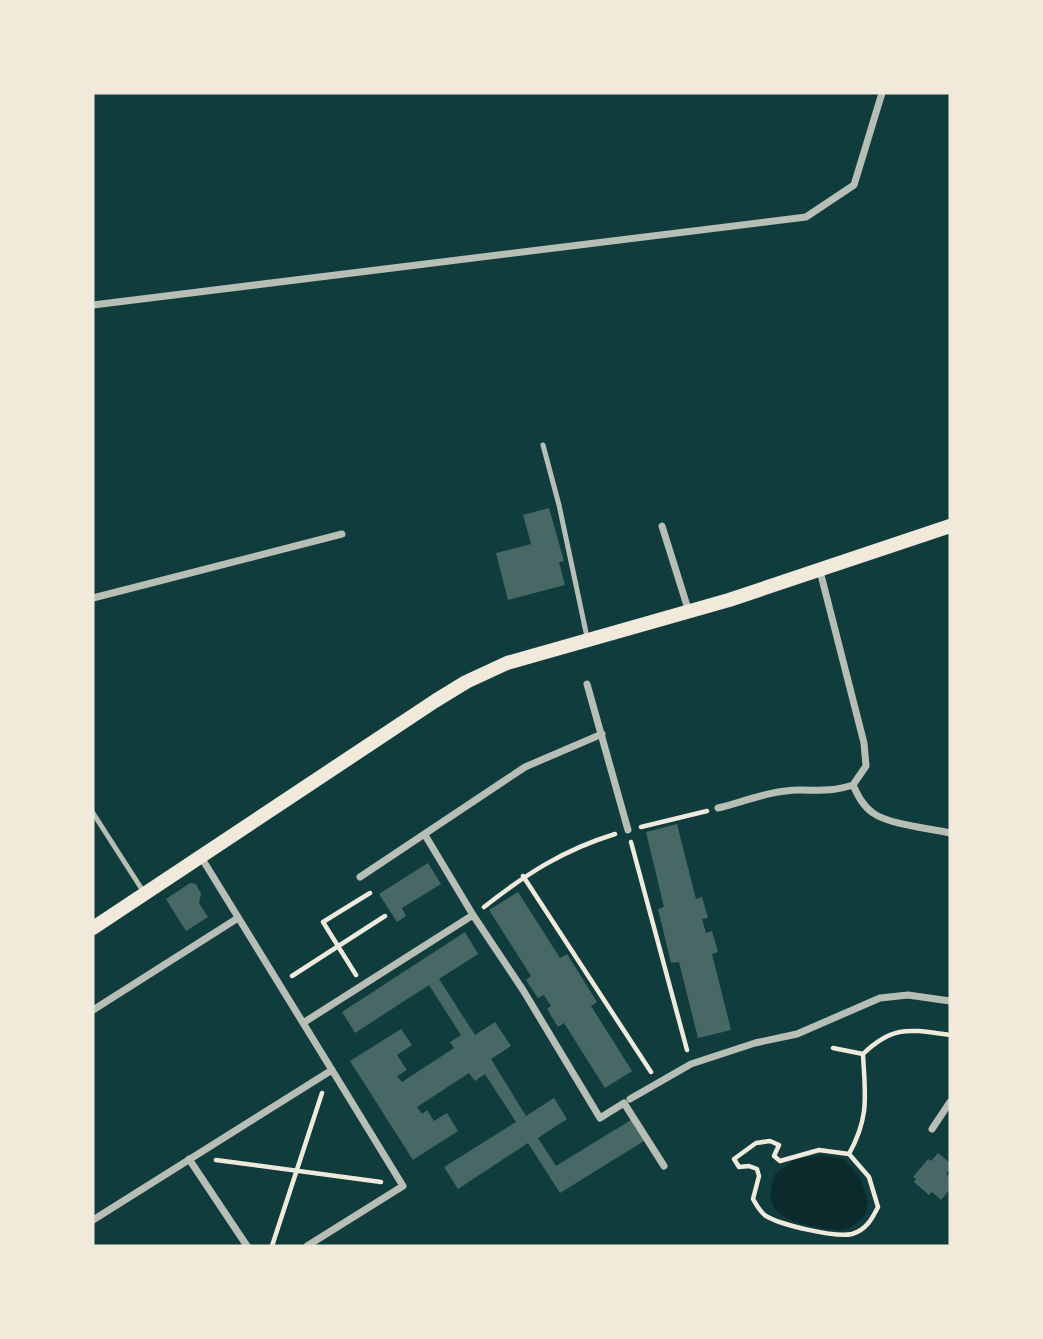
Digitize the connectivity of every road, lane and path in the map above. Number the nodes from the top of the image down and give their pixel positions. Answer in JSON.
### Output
{"nodes":[{"id":1,"x":882,"y":93,"type":"edge"},
{"id":2,"x":93,"y":305,"type":"edge"},
{"id":3,"x":543,"y":445,"type":"dead end"},
{"id":4,"x":662,"y":526,"type":"dead end"},
{"id":5,"x":950,"y":526,"type":"edge"},
{"id":6,"x":342,"y":534,"type":"dead end"},
{"id":7,"x":820,"y":571,"type":"junction"},
{"id":8,"x":93,"y":598,"type":"edge"},
{"id":9,"x":689,"y":612,"type":"junction"},
{"id":10,"x":587,"y":640,"type":"junction"},
{"id":11,"x":587,"y":684,"type":"dead end"},
{"id":12,"x":602,"y":734,"type":"junction"},
{"id":13,"x":853,"y":785,"type":"junction"},
{"id":14,"x":718,"y":808,"type":"joint"},
{"id":15,"x":93,"y":813,"type":"edge"},
{"id":16,"x":628,"y":830,"type":"junction"},
{"id":17,"x":950,"y":833,"type":"edge"},
{"id":18,"x":425,"y":835,"type":"junction"},
{"id":19,"x":201,"y":856,"type":"junction"},
{"id":20,"x":523,"y":876,"type":"junction"},
{"id":21,"x":360,"y":877,"type":"dead end"},
{"id":22,"x":370,"y":892,"type":"dead end"},
{"id":23,"x":145,"y":894,"type":"junction"},
{"id":24,"x":473,"y":915,"type":"junction"},
{"id":25,"x":385,"y":916,"type":"dead end"},
{"id":26,"x":238,"y":918,"type":"junction"},
{"id":27,"x":93,"y":928,"type":"edge"},
{"id":28,"x":339,"y":946,"type":"junction"},
{"id":29,"x":279,"y":984,"type":"junction"},
{"id":30,"x":362,"y":985,"type":"junction"},
{"id":31,"x":950,"y":1001,"type":"edge"},
{"id":32,"x":93,"y":1010,"type":"edge"},
{"id":33,"x":303,"y":1023,"type":"junction"},
{"id":34,"x":950,"y":1035,"type":"edge"},
{"id":35,"x":833,"y":1048,"type":"dead end"},
{"id":36,"x":863,"y":1054,"type":"junction"},
{"id":37,"x":691,"y":1064,"type":"junction"},
{"id":38,"x":332,"y":1070,"type":"junction"},
{"id":39,"x":657,"y":1082,"type":"junction"},
{"id":40,"x":629,"y":1099,"type":"dead end"},
{"id":41,"x":950,"y":1102,"type":"edge"},
{"id":42,"x":932,"y":1129,"type":"dead end"},
{"id":43,"x":849,"y":1154,"type":"junction"},
{"id":44,"x":189,"y":1159,"type":"junction"},
{"id":45,"x":664,"y":1166,"type":"dead end"},
{"id":46,"x":297,"y":1170,"type":"junction"},
{"id":47,"x":403,"y":1186,"type":"junction"},
{"id":48,"x":93,"y":1220,"type":"edge"},
{"id":49,"x":247,"y":1246,"type":"edge"},
{"id":50,"x":272,"y":1246,"type":"edge"},
{"id":51,"x":307,"y":1246,"type":"edge"}],
"edges":[{"from":1,"to":2,"type":"street"},
{"from":3,"to":10,"type":"lane"},
{"from":4,"to":9,"type":"street"},
{"from":5,"to":7,"type":"main road"},
{"from":6,"to":8,"type":"street"},
{"from":7,"to":9,"type":"main road"},
{"from":7,"to":13,"type":"street"},
{"from":9,"to":10,"type":"main road"},
{"from":10,"to":19,"type":"main road"},
{"from":11,"to":12,"type":"street"},
{"from":12,"to":16,"type":"street"},
{"from":12,"to":18,"type":"street"},
{"from":13,"to":14,"type":"street"},
{"from":13,"to":17,"type":"street"},
{"from":14,"to":16,"type":"path"},
{"from":15,"to":23,"type":"lane"},
{"from":16,"to":20,"type":"path"},
{"from":16,"to":37,"type":"path"},
{"from":18,"to":21,"type":"street"},
{"from":18,"to":24,"type":"street"},
{"from":19,"to":23,"type":"main road"},
{"from":19,"to":26,"type":"street"},
{"from":20,"to":24,"type":"path"},
{"from":20,"to":39,"type":"path"},
{"from":22,"to":28,"type":"path"},
{"from":23,"to":27,"type":"main road"},
{"from":24,"to":30,"type":"street"},
{"from":24,"to":45,"type":"street"},
{"from":25,"to":28,"type":"path"},
{"from":26,"to":29,"type":"street"},
{"from":26,"to":32,"type":"street"},
{"from":28,"to":29,"type":"path"},
{"from":28,"to":30,"type":"path"},
{"from":29,"to":33,"type":"street"},
{"from":30,"to":33,"type":"street"},
{"from":31,"to":37,"type":"street"},
{"from":33,"to":38,"type":"street"},
{"from":34,"to":36,"type":"path"},
{"from":35,"to":36,"type":"path"},
{"from":36,"to":43,"type":"path"},
{"from":37,"to":39,"type":"street"},
{"from":38,"to":44,"type":"street"},
{"from":38,"to":46,"type":"path"},
{"from":38,"to":47,"type":"street"},
{"from":39,"to":40,"type":"street"},
{"from":41,"to":42,"type":"street"},
{"from":43,"to":43,"type":"path"},
{"from":44,"to":46,"type":"path"},
{"from":44,"to":48,"type":"street"},
{"from":44,"to":49,"type":"street"},
{"from":46,"to":47,"type":"path"},
{"from":46,"to":50,"type":"path"},
{"from":47,"to":51,"type":"street"}]}
